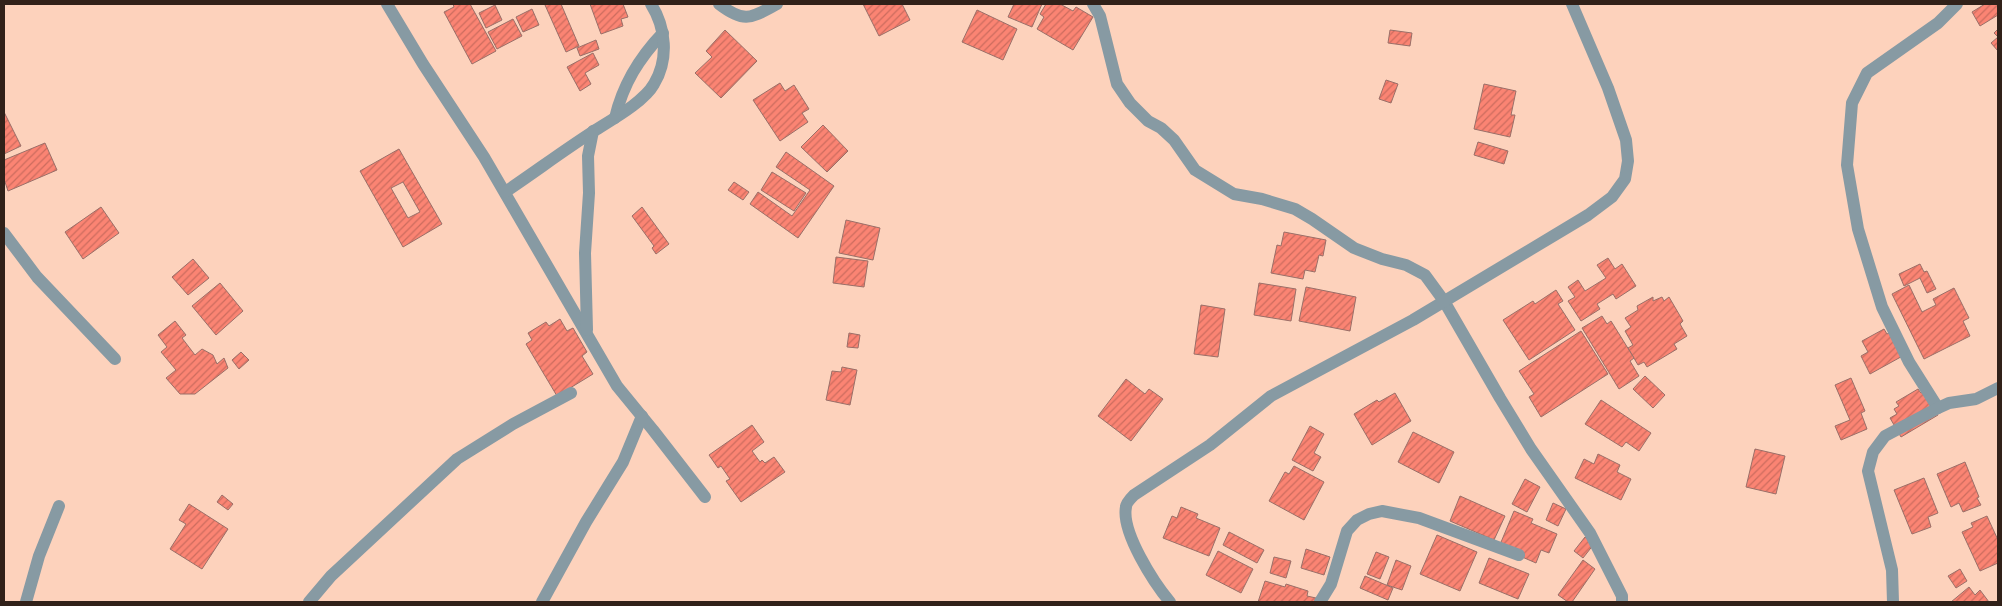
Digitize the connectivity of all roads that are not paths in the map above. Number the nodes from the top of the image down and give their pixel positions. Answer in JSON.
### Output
{"nodes":[{"id":1,"x":388,"y":4,"type":"edge"},
{"id":2,"x":651,"y":4,"type":"edge"},
{"id":3,"x":719,"y":4,"type":"edge"},
{"id":4,"x":778,"y":4,"type":"edge"},
{"id":5,"x":1092,"y":4,"type":"edge"},
{"id":6,"x":1572,"y":4,"type":"edge"},
{"id":7,"x":1957,"y":4,"type":"edge"},
{"id":8,"x":663,"y":33,"type":"junction"},
{"id":9,"x":615,"y":118,"type":"junction"},
{"id":10,"x":593,"y":131,"type":"junction"},
{"id":11,"x":505,"y":192,"type":"junction"},
{"id":12,"x":4,"y":233,"type":"edge"},
{"id":13,"x":1444,"y":301,"type":"junction"},
{"id":14,"x":587,"y":332,"type":"junction"},
{"id":15,"x":115,"y":359,"type":"dead end"},
{"id":16,"x":1998,"y":388,"type":"edge"},
{"id":17,"x":571,"y":393,"type":"dead end"},
{"id":18,"x":1938,"y":408,"type":"junction"},
{"id":19,"x":642,"y":416,"type":"junction"},
{"id":20,"x":705,"y":497,"type":"dead end"},
{"id":21,"x":59,"y":506,"type":"dead end"},
{"id":22,"x":1519,"y":555,"type":"dead end"},
{"id":23,"x":26,"y":602,"type":"edge"},
{"id":24,"x":308,"y":602,"type":"edge"},
{"id":25,"x":542,"y":602,"type":"edge"},
{"id":26,"x":1170,"y":602,"type":"edge"},
{"id":27,"x":1320,"y":602,"type":"edge"},
{"id":28,"x":1622,"y":602,"type":"edge"},
{"id":29,"x":1893,"y":602,"type":"edge"}],
"edges":[{"from":1,"to":11,"type":"street"},
{"from":2,"to":8,"type":"street"},
{"from":3,"to":4,"type":"street"},
{"from":5,"to":13,"type":"street"},
{"from":6,"to":13,"type":"street"},
{"from":7,"to":18,"type":"street"},
{"from":8,"to":9,"type":"street"},
{"from":8,"to":9,"type":"street"},
{"from":9,"to":10,"type":"street"},
{"from":10,"to":11,"type":"street"},
{"from":10,"to":14,"type":"street"},
{"from":11,"to":14,"type":"street"},
{"from":12,"to":15,"type":"street"},
{"from":13,"to":26,"type":"street"},
{"from":13,"to":28,"type":"street"},
{"from":14,"to":19,"type":"street"},
{"from":16,"to":18,"type":"street"},
{"from":17,"to":24,"type":"street"},
{"from":18,"to":29,"type":"street"},
{"from":19,"to":20,"type":"street"},
{"from":19,"to":25,"type":"street"},
{"from":21,"to":23,"type":"street"},
{"from":22,"to":27,"type":"street"}]}
